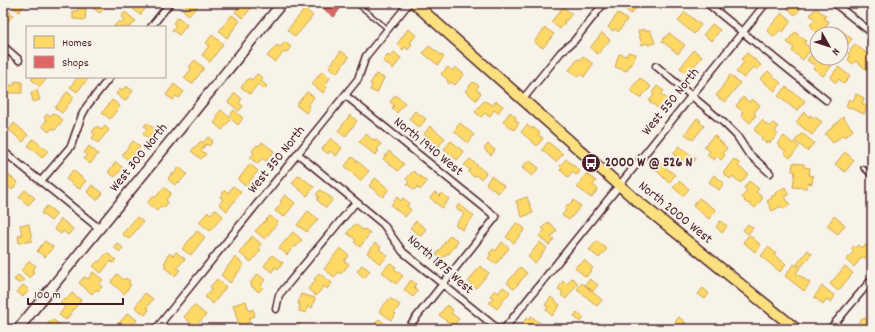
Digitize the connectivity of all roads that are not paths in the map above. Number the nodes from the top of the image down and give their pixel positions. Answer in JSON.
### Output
{"nodes":[{"id":1,"x":170,"y":3,"type":"edge"},
{"id":2,"x":282,"y":3,"type":"edge"},
{"id":3,"x":356,"y":3,"type":"edge"},
{"id":4,"x":409,"y":3,"type":"edge"},
{"id":5,"x":414,"y":3,"type":"edge"},
{"id":6,"x":604,"y":3,"type":"edge"},
{"id":7,"x":766,"y":3,"type":"edge"},
{"id":8,"x":834,"y":3,"type":"edge"},
{"id":9,"x":708,"y":4,"type":"edge"},
{"id":10,"x":152,"y":26,"type":"edge"},
{"id":11,"x":388,"y":29,"type":"junction"},
{"id":12,"x":743,"y":32,"type":"junction"},
{"id":13,"x":872,"y":33,"type":"edge"},
{"id":14,"x":3,"y":46,"type":"edge"},
{"id":15,"x":19,"y":60,"type":"dead end"},
{"id":16,"x":656,"y":66,"type":"dead end"},
{"id":17,"x":109,"y":78,"type":"edge"},
{"id":18,"x":345,"y":95,"type":"junction"},
{"id":19,"x":692,"y":95,"type":"junction"},
{"id":20,"x":523,"y":99,"type":"junction"},
{"id":21,"x":826,"y":100,"type":"dead end"},
{"id":22,"x":3,"y":150,"type":"edge"},
{"id":23,"x":298,"y":154,"type":"junction"},
{"id":24,"x":863,"y":168,"type":"dead end"},
{"id":25,"x":770,"y":172,"type":"dead end"},
{"id":26,"x":872,"y":176,"type":"edge"},
{"id":27,"x":41,"y":182,"type":"junction"},
{"id":28,"x":620,"y":185,"type":"junction"},
{"id":29,"x":356,"y":202,"type":"junction"},
{"id":30,"x":100,"y":229,"type":"junction"},
{"id":31,"x":872,"y":279,"type":"edge"},
{"id":32,"x":442,"y":284,"type":"junction"},
{"id":33,"x":276,"y":309,"type":"dead end"},
{"id":34,"x":158,"y":326,"type":"edge"},
{"id":35,"x":18,"y":329,"type":"edge"},
{"id":36,"x":166,"y":329,"type":"edge"},
{"id":37,"x":407,"y":329,"type":"edge"},
{"id":38,"x":498,"y":329,"type":"edge"},
{"id":39,"x":504,"y":329,"type":"edge"},
{"id":40,"x":796,"y":329,"type":"edge"},
{"id":41,"x":830,"y":329,"type":"edge"}],
"edges":[{"from":1,"to":10,"type":"street"},
{"from":2,"to":30,"type":"main road","name":"West 300 North"},
{"from":3,"to":11,"type":"lane"},
{"from":4,"to":11,"type":"street","name":"West 350 North"},
{"from":5,"to":20,"type":"main road","name":"North 2000 West"},
{"from":6,"to":20,"type":"street"},
{"from":7,"to":12,"type":"street","name":"West 550 North"},
{"from":8,"to":13,"type":"street"},
{"from":9,"to":12,"type":"street"},
{"from":11,"to":18,"type":"street","name":"West 350 North"},
{"from":12,"to":19,"type":"street","name":"West 550 North"},
{"from":12,"to":21,"type":"street"},
{"from":14,"to":15,"type":"street"},
{"from":16,"to":19,"type":"street"},
{"from":17,"to":27,"type":"street"},
{"from":18,"to":23,"type":"street","name":"West 350 North"},
{"from":18,"to":32,"type":"street","name":"North 1940 West"},
{"from":19,"to":25,"type":"street"},
{"from":19,"to":28,"type":"street","name":"West 550 North"},
{"from":20,"to":28,"type":"main road","name":"North 2000 West"},
{"from":22,"to":27,"type":"street"},
{"from":23,"to":29,"type":"street","name":"North 1875 West"},
{"from":23,"to":34,"type":"street","name":"West 350 North"},
{"from":24,"to":26,"type":"lane"},
{"from":27,"to":30,"type":"street"},
{"from":28,"to":39,"type":"street","name":"West 550 North"},
{"from":28,"to":40,"type":"main road","name":"North 2000 West"},
{"from":29,"to":32,"type":"street","name":"North 1875 West"},
{"from":29,"to":33,"type":"street"},
{"from":30,"to":35,"type":"main road","name":"West 300 North"},
{"from":31,"to":41,"type":"street"},
{"from":32,"to":37,"type":"street"},
{"from":32,"to":38,"type":"street","name":"North 1875 West"},
{"from":34,"to":36,"type":"street"}]}
